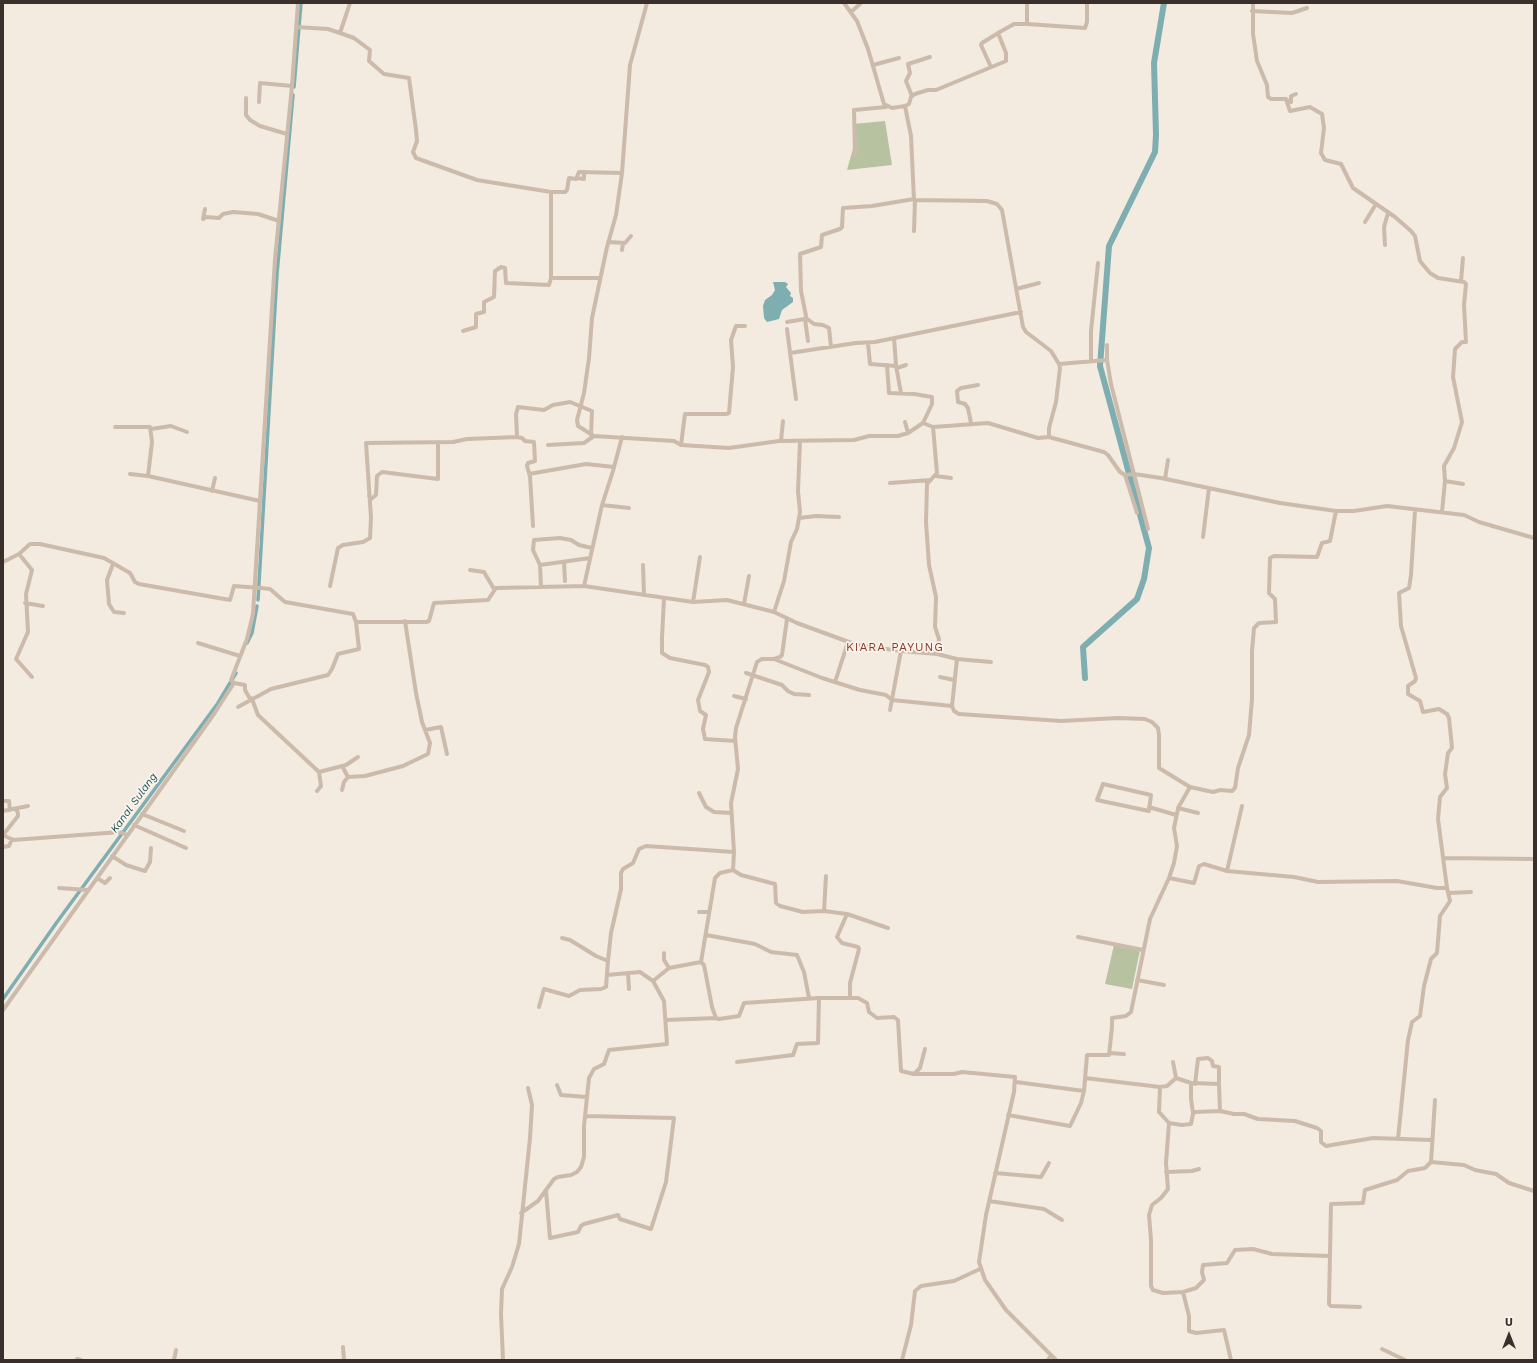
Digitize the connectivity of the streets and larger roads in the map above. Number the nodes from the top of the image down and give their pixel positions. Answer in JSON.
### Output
{"nodes":[{"id":1,"x":298,"y":3,"type":"edge"},
{"id":2,"x":350,"y":3,"type":"edge"},
{"id":3,"x":647,"y":3,"type":"edge"},
{"id":4,"x":844,"y":3,"type":"edge"},
{"id":5,"x":861,"y":3,"type":"edge"},
{"id":6,"x":1027,"y":3,"type":"edge"},
{"id":7,"x":1087,"y":3,"type":"edge"},
{"id":8,"x":1252,"y":3,"type":"edge"},
{"id":9,"x":1307,"y":8,"type":"dead end"},
{"id":10,"x":1252,"y":10,"type":"junction"},
{"id":11,"x":851,"y":12,"type":"junction"},
{"id":12,"x":1027,"y":24,"type":"junction"},
{"id":13,"x":298,"y":27,"type":"junction"},
{"id":14,"x":998,"y":32,"type":"junction"},
{"id":15,"x":340,"y":34,"type":"junction"},
{"id":16,"x":930,"y":57,"type":"dead end"},
{"id":17,"x":899,"y":58,"type":"dead end"},
{"id":18,"x":873,"y":65,"type":"junction"},
{"id":19,"x":991,"y":67,"type":"junction"},
{"id":20,"x":292,"y":86,"type":"junction"},
{"id":21,"x":1296,"y":94,"type":"dead end"},
{"id":22,"x":912,"y":96,"type":"junction"},
{"id":23,"x":246,"y":98,"type":"dead end"},
{"id":24,"x":1287,"y":100,"type":"junction"},
{"id":25,"x":259,"y":102,"type":"dead end"},
{"id":26,"x":905,"y":106,"type":"junction"},
{"id":27,"x":886,"y":107,"type":"junction"},
{"id":28,"x":288,"y":134,"type":"junction"},
{"id":29,"x":855,"y":156,"type":"dead end"},
{"id":30,"x":622,"y":174,"type":"junction"},
{"id":31,"x":551,"y":192,"type":"junction"},
{"id":32,"x":914,"y":199,"type":"junction"},
{"id":33,"x":1376,"y":204,"type":"junction"},
{"id":34,"x":205,"y":209,"type":"dead end"},
{"id":35,"x":1388,"y":213,"type":"junction"},
{"id":36,"x":279,"y":222,"type":"junction"},
{"id":37,"x":1365,"y":222,"type":"dead end"},
{"id":38,"x":914,"y":231,"type":"dead end"},
{"id":39,"x":631,"y":236,"type":"dead end"},
{"id":40,"x":608,"y":242,"type":"junction"},
{"id":41,"x":623,"y":243,"type":"junction"},
{"id":42,"x":1385,"y":245,"type":"dead end"},
{"id":43,"x":622,"y":250,"type":"dead end"},
{"id":44,"x":1463,"y":258,"type":"dead end"},
{"id":45,"x":1098,"y":263,"type":"dead end"},
{"id":46,"x":551,"y":278,"type":"junction"},
{"id":47,"x":600,"y":278,"type":"junction"},
{"id":48,"x":1461,"y":281,"type":"junction"},
{"id":49,"x":1039,"y":283,"type":"dead end"},
{"id":50,"x":1016,"y":288,"type":"junction"},
{"id":51,"x":1020,"y":312,"type":"junction"},
{"id":52,"x":806,"y":318,"type":"junction"},
{"id":53,"x":787,"y":322,"type":"dead end"},
{"id":54,"x":745,"y":326,"type":"dead end"},
{"id":55,"x":787,"y":329,"type":"dead end"},
{"id":56,"x":463,"y":331,"type":"dead end"},
{"id":57,"x":894,"y":338,"type":"junction"},
{"id":58,"x":808,"y":341,"type":"dead end"},
{"id":59,"x":868,"y":344,"type":"junction"},
{"id":60,"x":1107,"y":345,"type":"dead end"},
{"id":61,"x":831,"y":347,"type":"junction"},
{"id":62,"x":790,"y":353,"type":"junction"},
{"id":63,"x":1092,"y":360,"type":"junction"},
{"id":64,"x":1106,"y":360,"type":"junction"},
{"id":65,"x":1059,"y":364,"type":"junction"},
{"id":66,"x":887,"y":365,"type":"junction"},
{"id":67,"x":906,"y":365,"type":"dead end"},
{"id":68,"x":896,"y":367,"type":"junction"},
{"id":69,"x":978,"y":385,"type":"dead end"},
{"id":70,"x":902,"y":393,"type":"junction"},
{"id":71,"x":796,"y":399,"type":"dead end"},
{"id":72,"x":580,"y":406,"type":"junction"},
{"id":73,"x":783,"y":421,"type":"dead end"},
{"id":74,"x":905,"y":422,"type":"dead end"},
{"id":75,"x":923,"y":423,"type":"junction"},
{"id":76,"x":970,"y":423,"type":"junction"},
{"id":77,"x":116,"y":427,"type":"dead end"},
{"id":78,"x":933,"y":427,"type":"junction"},
{"id":79,"x":151,"y":429,"type":"junction"},
{"id":80,"x":187,"y":432,"type":"dead end"},
{"id":81,"x":908,"y":433,"type":"junction"},
{"id":82,"x":592,"y":435,"type":"junction"},
{"id":83,"x":517,"y":437,"type":"junction"},
{"id":84,"x":622,"y":437,"type":"junction"},
{"id":85,"x":1049,"y":437,"type":"junction"},
{"id":86,"x":781,"y":441,"type":"junction"},
{"id":87,"x":800,"y":441,"type":"junction"},
{"id":88,"x":438,"y":442,"type":"junction"},
{"id":89,"x":681,"y":445,"type":"junction"},
{"id":90,"x":548,"y":446,"type":"dead end"},
{"id":91,"x":1168,"y":460,"type":"dead end"},
{"id":92,"x":614,"y":467,"type":"junction"},
{"id":93,"x":130,"y":474,"type":"dead end"},
{"id":94,"x":529,"y":474,"type":"junction"},
{"id":95,"x":1132,"y":474,"type":"junction"},
{"id":96,"x":1125,"y":475,"type":"junction"},
{"id":97,"x":148,"y":476,"type":"junction"},
{"id":98,"x":936,"y":476,"type":"junction"},
{"id":99,"x":215,"y":478,"type":"dead end"},
{"id":100,"x":951,"y":478,"type":"dead end"},
{"id":101,"x":1166,"y":479,"type":"junction"},
{"id":102,"x":930,"y":480,"type":"junction"},
{"id":103,"x":1445,"y":481,"type":"junction"},
{"id":104,"x":890,"y":483,"type":"dead end"},
{"id":105,"x":1463,"y":484,"type":"dead end"},
{"id":106,"x":1209,"y":488,"type":"junction"},
{"id":107,"x":212,"y":491,"type":"junction"},
{"id":108,"x":369,"y":496,"type":"junction"},
{"id":109,"x":260,"y":501,"type":"junction"},
{"id":110,"x":602,"y":505,"type":"junction"},
{"id":111,"x":629,"y":508,"type":"dead end"},
{"id":112,"x":1415,"y":510,"type":"junction"},
{"id":113,"x":1336,"y":511,"type":"junction"},
{"id":114,"x":1442,"y":512,"type":"junction"},
{"id":115,"x":1137,"y":513,"type":"dead end"},
{"id":116,"x":839,"y":517,"type":"dead end"},
{"id":117,"x":799,"y":518,"type":"junction"},
{"id":118,"x":533,"y":526,"type":"dead end"},
{"id":119,"x":1148,"y":529,"type":"dead end"},
{"id":120,"x":1203,"y":537,"type":"dead end"},
{"id":121,"x":1534,"y":538,"type":"edge"},
{"id":122,"x":592,"y":548,"type":"junction"},
{"id":123,"x":19,"y":554,"type":"junction"},
{"id":124,"x":700,"y":557,"type":"dead end"},
{"id":125,"x":590,"y":558,"type":"junction"},
{"id":126,"x":3,"y":562,"type":"edge"},
{"id":127,"x":564,"y":562,"type":"junction"},
{"id":128,"x":113,"y":564,"type":"junction"},
{"id":129,"x":540,"y":565,"type":"junction"},
{"id":130,"x":643,"y":565,"type":"dead end"},
{"id":131,"x":470,"y":570,"type":"dead end"},
{"id":132,"x":749,"y":576,"type":"dead end"},
{"id":133,"x":565,"y":584,"type":"junction"},
{"id":134,"x":330,"y":586,"type":"dead end"},
{"id":135,"x":584,"y":586,"type":"junction"},
{"id":136,"x":258,"y":587,"type":"junction"},
{"id":137,"x":540,"y":587,"type":"junction"},
{"id":138,"x":494,"y":589,"type":"junction"},
{"id":139,"x":644,"y":595,"type":"junction"},
{"id":140,"x":664,"y":598,"type":"junction"},
{"id":141,"x":693,"y":602,"type":"junction"},
{"id":142,"x":25,"y":603,"type":"junction"},
{"id":143,"x":744,"y":604,"type":"junction"},
{"id":144,"x":43,"y":606,"type":"dead end"},
{"id":145,"x":774,"y":612,"type":"junction"},
{"id":146,"x":124,"y":613,"type":"dead end"},
{"id":147,"x":787,"y":619,"type":"junction"},
{"id":148,"x":405,"y":621,"type":"junction"},
{"id":149,"x":356,"y":622,"type":"junction"},
{"id":150,"x":848,"y":642,"type":"junction"},
{"id":151,"x":198,"y":643,"type":"dead end"},
{"id":152,"x":901,"y":651,"type":"junction"},
{"id":153,"x":938,"y":654,"type":"junction"},
{"id":154,"x":240,"y":656,"type":"junction"},
{"id":155,"x":774,"y":659,"type":"junction"},
{"id":156,"x":957,"y":659,"type":"junction"},
{"id":157,"x":991,"y":662,"type":"dead end"},
{"id":158,"x":746,"y":673,"type":"dead end"},
{"id":159,"x":753,"y":676,"type":"junction"},
{"id":160,"x":32,"y":677,"type":"dead end"},
{"id":161,"x":940,"y":678,"type":"dead end"},
{"id":162,"x":954,"y":680,"type":"junction"},
{"id":163,"x":233,"y":682,"type":"junction"},
{"id":164,"x":835,"y":682,"type":"junction"},
{"id":165,"x":809,"y":695,"type":"dead end"},
{"id":166,"x":734,"y":696,"type":"dead end"},
{"id":167,"x":252,"y":699,"type":"junction"},
{"id":168,"x":746,"y":699,"type":"junction"},
{"id":169,"x":892,"y":700,"type":"junction"},
{"id":170,"x":952,"y":706,"type":"junction"},
{"id":171,"x":238,"y":707,"type":"dead end"},
{"id":172,"x":890,"y":710,"type":"dead end"},
{"id":173,"x":425,"y":730,"type":"junction"},
{"id":174,"x":735,"y":741,"type":"junction"},
{"id":175,"x":447,"y":754,"type":"dead end"},
{"id":176,"x":358,"y":757,"type":"dead end"},
{"id":177,"x":342,"y":766,"type":"junction"},
{"id":178,"x":319,"y":772,"type":"junction"},
{"id":179,"x":348,"y":777,"type":"junction"},
{"id":180,"x":1190,"y":788,"type":"junction"},
{"id":181,"x":342,"y":790,"type":"dead end"},
{"id":182,"x":317,"y":791,"type":"dead end"},
{"id":183,"x":699,"y":793,"type":"dead end"},
{"id":184,"x":3,"y":801,"type":"edge"},
{"id":185,"x":28,"y":806,"type":"dead end"},
{"id":186,"x":1242,"y":806,"type":"dead end"},
{"id":187,"x":1149,"y":807,"type":"junction"},
{"id":188,"x":1178,"y":808,"type":"junction"},
{"id":189,"x":16,"y":809,"type":"junction"},
{"id":190,"x":10,"y":810,"type":"junction"},
{"id":191,"x":3,"y":811,"type":"edge"},
{"id":192,"x":731,"y":813,"type":"junction"},
{"id":193,"x":1198,"y":813,"type":"dead end"},
{"id":194,"x":142,"y":814,"type":"junction"},
{"id":195,"x":1176,"y":815,"type":"junction"},
{"id":196,"x":134,"y":825,"type":"junction"},
{"id":197,"x":184,"y":831,"type":"dead end"},
{"id":198,"x":3,"y":835,"type":"edge"},
{"id":199,"x":126,"y":835,"type":"junction"},
{"id":200,"x":12,"y":839,"type":"junction"},
{"id":201,"x":3,"y":847,"type":"edge"},
{"id":202,"x":151,"y":848,"type":"dead end"},
{"id":203,"x":186,"y":848,"type":"dead end"},
{"id":204,"x":734,"y":853,"type":"junction"},
{"id":205,"x":112,"y":856,"type":"junction"},
{"id":206,"x":1444,"y":858,"type":"junction"},
{"id":207,"x":1534,"y":859,"type":"edge"},
{"id":208,"x":733,"y":870,"type":"junction"},
{"id":209,"x":1227,"y":871,"type":"junction"},
{"id":210,"x":826,"y":876,"type":"dead end"},
{"id":211,"x":97,"y":878,"type":"junction"},
{"id":212,"x":110,"y":878,"type":"dead end"},
{"id":213,"x":1169,"y":878,"type":"junction"},
{"id":214,"x":59,"y":888,"type":"dead end"},
{"id":215,"x":1447,"y":888,"type":"junction"},
{"id":216,"x":87,"y":890,"type":"junction"},
{"id":217,"x":1471,"y":892,"type":"dead end"},
{"id":218,"x":1449,"y":893,"type":"junction"},
{"id":219,"x":824,"y":911,"type":"junction"},
{"id":220,"x":699,"y":912,"type":"dead end"},
{"id":221,"x":709,"y":912,"type":"junction"},
{"id":222,"x":847,"y":914,"type":"junction"},
{"id":223,"x":888,"y":928,"type":"dead end"},
{"id":224,"x":706,"y":935,"type":"junction"},
{"id":225,"x":1078,"y":937,"type":"dead end"},
{"id":226,"x":562,"y":938,"type":"dead end"},
{"id":227,"x":1143,"y":950,"type":"junction"},
{"id":228,"x":664,"y":953,"type":"dead end"},
{"id":229,"x":608,"y":961,"type":"junction"},
{"id":230,"x":701,"y":962,"type":"junction"},
{"id":231,"x":669,"y":968,"type":"junction"},
{"id":232,"x":628,"y":973,"type":"junction"},
{"id":233,"x":607,"y":975,"type":"junction"},
{"id":234,"x":1137,"y":980,"type":"junction"},
{"id":235,"x":653,"y":981,"type":"junction"},
{"id":236,"x":1164,"y":985,"type":"dead end"},
{"id":237,"x":630,"y":989,"type":"dead end"},
{"id":238,"x":850,"y":997,"type":"junction"},
{"id":239,"x":810,"y":998,"type":"junction"},
{"id":240,"x":819,"y":998,"type":"junction"},
{"id":241,"x":539,"y":1007,"type":"dead end"},
{"id":242,"x":3,"y":1010,"type":"edge"},
{"id":243,"x":716,"y":1018,"type":"junction"},
{"id":244,"x":666,"y":1020,"type":"junction"},
{"id":245,"x":925,"y":1049,"type":"dead end"},
{"id":246,"x":1110,"y":1053,"type":"junction"},
{"id":247,"x":1124,"y":1054,"type":"dead end"},
{"id":248,"x":737,"y":1062,"type":"dead end"},
{"id":249,"x":1173,"y":1062,"type":"dead end"},
{"id":250,"x":914,"y":1074,"type":"junction"},
{"id":251,"x":1085,"y":1078,"type":"junction"},
{"id":252,"x":1176,"y":1078,"type":"junction"},
{"id":253,"x":1016,"y":1082,"type":"junction"},
{"id":254,"x":1193,"y":1084,"type":"junction"},
{"id":255,"x":1219,"y":1084,"type":"junction"},
{"id":256,"x":557,"y":1085,"type":"dead end"},
{"id":257,"x":1160,"y":1087,"type":"junction"},
{"id":258,"x":528,"y":1088,"type":"dead end"},
{"id":259,"x":1084,"y":1091,"type":"junction"},
{"id":260,"x":587,"y":1097,"type":"junction"},
{"id":261,"x":1435,"y":1100,"type":"dead end"},
{"id":262,"x":1220,"y":1111,"type":"junction"},
{"id":263,"x":1193,"y":1113,"type":"junction"},
{"id":264,"x":1008,"y":1115,"type":"junction"},
{"id":265,"x":585,"y":1116,"type":"junction"},
{"id":266,"x":1169,"y":1123,"type":"junction"},
{"id":267,"x":1070,"y":1126,"type":"junction"},
{"id":268,"x":1068,"y":1132,"type":"dead end"},
{"id":269,"x":1398,"y":1139,"type":"junction"},
{"id":270,"x":1432,"y":1140,"type":"junction"},
{"id":271,"x":1431,"y":1162,"type":"junction"},
{"id":272,"x":1049,"y":1163,"type":"dead end"},
{"id":273,"x":1199,"y":1169,"type":"dead end"},
{"id":274,"x":1166,"y":1172,"type":"junction"},
{"id":275,"x":995,"y":1173,"type":"junction"},
{"id":276,"x":546,"y":1191,"type":"junction"},
{"id":277,"x":1534,"y":1191,"type":"edge"},
{"id":278,"x":989,"y":1200,"type":"junction"},
{"id":279,"x":521,"y":1213,"type":"junction"},
{"id":280,"x":1062,"y":1220,"type":"dead end"},
{"id":281,"x":1329,"y":1256,"type":"junction"},
{"id":282,"x":980,"y":1269,"type":"junction"},
{"id":283,"x":1183,"y":1292,"type":"junction"},
{"id":284,"x":1360,"y":1307,"type":"dead end"},
{"id":285,"x":343,"y":1348,"type":"dead end"},
{"id":286,"x":1382,"y":1349,"type":"dead end"},
{"id":287,"x":176,"y":1350,"type":"dead end"},
{"id":288,"x":1052,"y":1355,"type":"junction"},
{"id":289,"x":174,"y":1360,"type":"edge"},
{"id":290,"x":344,"y":1360,"type":"edge"},
{"id":291,"x":503,"y":1360,"type":"edge"},
{"id":292,"x":902,"y":1360,"type":"edge"},
{"id":293,"x":1048,"y":1360,"type":"edge"},
{"id":294,"x":1056,"y":1360,"type":"edge"},
{"id":295,"x":1231,"y":1360,"type":"edge"},
{"id":296,"x":1405,"y":1360,"type":"edge"}],
"edges":[{"from":1,"to":13,"type":"street"},
{"from":2,"to":15,"type":"street"},
{"from":3,"to":30,"type":"street"},
{"from":4,"to":11,"type":"street"},
{"from":5,"to":11,"type":"street"},
{"from":6,"to":12,"type":"street"},
{"from":7,"to":12,"type":"street"},
{"from":8,"to":10,"type":"street"},
{"from":9,"to":10,"type":"street"},
{"from":10,"to":24,"type":"street"},
{"from":11,"to":18,"type":"street"},
{"from":12,"to":14,"type":"street"},
{"from":13,"to":15,"type":"street"},
{"from":13,"to":20,"type":"street"},
{"from":14,"to":19,"type":"street"},
{"from":14,"to":19,"type":"street"},
{"from":15,"to":31,"type":"street"},
{"from":16,"to":22,"type":"street"},
{"from":17,"to":18,"type":"street"},
{"from":18,"to":27,"type":"street"},
{"from":19,"to":22,"type":"street"},
{"from":20,"to":25,"type":"street"},
{"from":20,"to":28,"type":"street"},
{"from":21,"to":24,"type":"street"},
{"from":22,"to":26,"type":"street"},
{"from":23,"to":28,"type":"street"},
{"from":24,"to":33,"type":"street"},
{"from":26,"to":27,"type":"street"},
{"from":26,"to":32,"type":"street"},
{"from":27,"to":29,"type":"street"},
{"from":28,"to":36,"type":"street"},
{"from":30,"to":31,"type":"street"},
{"from":30,"to":40,"type":"street"},
{"from":31,"to":46,"type":"street"},
{"from":32,"to":38,"type":"street"},
{"from":32,"to":50,"type":"street"},
{"from":32,"to":52,"type":"street"},
{"from":33,"to":35,"type":"street"},
{"from":33,"to":37,"type":"street"},
{"from":34,"to":36,"type":"street"},
{"from":35,"to":42,"type":"street"},
{"from":35,"to":48,"type":"street"},
{"from":36,"to":109,"type":"street"},
{"from":39,"to":41,"type":"street"},
{"from":40,"to":41,"type":"street"},
{"from":40,"to":47,"type":"street"},
{"from":41,"to":43,"type":"street"},
{"from":44,"to":48,"type":"street"},
{"from":45,"to":63,"type":"street"},
{"from":46,"to":47,"type":"street"},
{"from":46,"to":56,"type":"street"},
{"from":47,"to":72,"type":"street"},
{"from":48,"to":103,"type":"street"},
{"from":49,"to":50,"type":"street"},
{"from":50,"to":51,"type":"street"},
{"from":51,"to":57,"type":"street"},
{"from":51,"to":65,"type":"street"},
{"from":52,"to":53,"type":"street"},
{"from":52,"to":58,"type":"street"},
{"from":52,"to":61,"type":"street"},
{"from":54,"to":89,"type":"street"},
{"from":55,"to":62,"type":"street"},
{"from":57,"to":59,"type":"street"},
{"from":57,"to":68,"type":"street"},
{"from":59,"to":61,"type":"street"},
{"from":59,"to":66,"type":"street"},
{"from":60,"to":64,"type":"street"},
{"from":61,"to":62,"type":"street"},
{"from":62,"to":71,"type":"street"},
{"from":63,"to":64,"type":"street"},
{"from":63,"to":65,"type":"street"},
{"from":64,"to":95,"type":"street"},
{"from":65,"to":85,"type":"street"},
{"from":66,"to":68,"type":"street"},
{"from":66,"to":70,"type":"street"},
{"from":67,"to":68,"type":"street"},
{"from":68,"to":70,"type":"street"},
{"from":69,"to":76,"type":"street"},
{"from":70,"to":75,"type":"street"},
{"from":72,"to":82,"type":"street"},
{"from":72,"to":82,"type":"street"},
{"from":72,"to":83,"type":"street"},
{"from":73,"to":86,"type":"street"},
{"from":74,"to":81,"type":"street"},
{"from":75,"to":78,"type":"street"},
{"from":75,"to":81,"type":"street"},
{"from":76,"to":78,"type":"street"},
{"from":76,"to":85,"type":"street"},
{"from":77,"to":79,"type":"street"},
{"from":78,"to":98,"type":"street"},
{"from":79,"to":80,"type":"street"},
{"from":79,"to":97,"type":"street"},
{"from":81,"to":87,"type":"street"},
{"from":82,"to":84,"type":"street"},
{"from":82,"to":90,"type":"street"},
{"from":83,"to":88,"type":"street"},
{"from":83,"to":94,"type":"street"},
{"from":84,"to":89,"type":"street"},
{"from":84,"to":92,"type":"street"},
{"from":85,"to":96,"type":"street"},
{"from":86,"to":87,"type":"street"},
{"from":86,"to":89,"type":"street"},
{"from":87,"to":117,"type":"street"},
{"from":88,"to":108,"type":"street"},
{"from":88,"to":108,"type":"street"},
{"from":91,"to":101,"type":"street"},
{"from":92,"to":94,"type":"street"},
{"from":92,"to":110,"type":"street"},
{"from":93,"to":97,"type":"street"},
{"from":94,"to":118,"type":"street"},
{"from":95,"to":96,"type":"street"},
{"from":95,"to":101,"type":"street"},
{"from":95,"to":119,"type":"street"},
{"from":96,"to":115,"type":"street"},
{"from":97,"to":107,"type":"street"},
{"from":98,"to":100,"type":"street"},
{"from":98,"to":102,"type":"street"},
{"from":99,"to":107,"type":"street"},
{"from":101,"to":106,"type":"street"},
{"from":102,"to":104,"type":"street"},
{"from":102,"to":153,"type":"street"},
{"from":103,"to":105,"type":"street"},
{"from":103,"to":114,"type":"street"},
{"from":106,"to":113,"type":"street"},
{"from":106,"to":120,"type":"street"},
{"from":107,"to":109,"type":"street"},
{"from":108,"to":134,"type":"street"},
{"from":109,"to":136,"type":"street"},
{"from":110,"to":111,"type":"street"},
{"from":110,"to":122,"type":"street"},
{"from":112,"to":113,"type":"street"},
{"from":112,"to":114,"type":"street"},
{"from":112,"to":206,"type":"street"},
{"from":113,"to":180,"type":"street"},
{"from":114,"to":121,"type":"street"},
{"from":116,"to":117,"type":"street"},
{"from":117,"to":145,"type":"street"},
{"from":122,"to":125,"type":"street"},
{"from":122,"to":129,"type":"street"},
{"from":123,"to":126,"type":"street"},
{"from":123,"to":128,"type":"street"},
{"from":123,"to":142,"type":"street"},
{"from":124,"to":141,"type":"street"},
{"from":125,"to":127,"type":"street"},
{"from":125,"to":135,"type":"street"},
{"from":127,"to":129,"type":"street"},
{"from":127,"to":133,"type":"street"},
{"from":128,"to":136,"type":"street"},
{"from":128,"to":146,"type":"street"},
{"from":129,"to":137,"type":"street"},
{"from":130,"to":139,"type":"street"},
{"from":131,"to":138,"type":"street"},
{"from":132,"to":143,"type":"street"},
{"from":133,"to":135,"type":"street"},
{"from":133,"to":137,"type":"street"},
{"from":135,"to":139,"type":"street"},
{"from":136,"to":149,"type":"street"},
{"from":136,"to":154,"type":"street"},
{"from":137,"to":138,"type":"street"},
{"from":138,"to":148,"type":"street"},
{"from":139,"to":140,"type":"street"},
{"from":140,"to":141,"type":"street"},
{"from":140,"to":174,"type":"street"},
{"from":141,"to":143,"type":"street"},
{"from":142,"to":144,"type":"street"},
{"from":142,"to":160,"type":"street"},
{"from":143,"to":145,"type":"street"},
{"from":145,"to":147,"type":"street"},
{"from":147,"to":150,"type":"street"},
{"from":147,"to":155,"type":"street"},
{"from":148,"to":149,"type":"street"},
{"from":148,"to":173,"type":"street"},
{"from":149,"to":167,"type":"street"},
{"from":150,"to":152,"type":"street"},
{"from":150,"to":164,"type":"street"},
{"from":151,"to":154,"type":"street"},
{"from":152,"to":153,"type":"street"},
{"from":152,"to":169,"type":"street"},
{"from":153,"to":156,"type":"street"},
{"from":154,"to":163,"type":"street"},
{"from":155,"to":159,"type":"street"},
{"from":155,"to":164,"type":"street"},
{"from":156,"to":157,"type":"street"},
{"from":156,"to":162,"type":"street"},
{"from":158,"to":159,"type":"street"},
{"from":159,"to":165,"type":"street"},
{"from":159,"to":168,"type":"street"},
{"from":161,"to":162,"type":"street"},
{"from":162,"to":170,"type":"street"},
{"from":163,"to":167,"type":"street"},
{"from":163,"to":194,"type":"street"},
{"from":164,"to":169,"type":"street"},
{"from":166,"to":168,"type":"street"},
{"from":167,"to":171,"type":"street"},
{"from":167,"to":178,"type":"street"},
{"from":168,"to":174,"type":"street"},
{"from":169,"to":170,"type":"street"},
{"from":169,"to":172,"type":"street"},
{"from":170,"to":180,"type":"street"},
{"from":173,"to":175,"type":"street"},
{"from":173,"to":179,"type":"street"},
{"from":174,"to":192,"type":"street"},
{"from":176,"to":177,"type":"street"},
{"from":177,"to":178,"type":"street"},
{"from":177,"to":179,"type":"street"},
{"from":178,"to":182,"type":"street"},
{"from":179,"to":181,"type":"street"},
{"from":180,"to":188,"type":"street"},
{"from":183,"to":192,"type":"street"},
{"from":184,"to":190,"type":"street"},
{"from":185,"to":189,"type":"street"},
{"from":186,"to":209,"type":"street"},
{"from":187,"to":187,"type":"street"},
{"from":187,"to":195,"type":"street"},
{"from":188,"to":193,"type":"street"},
{"from":188,"to":195,"type":"street"},
{"from":189,"to":190,"type":"street"},
{"from":189,"to":198,"type":"street"},
{"from":190,"to":191,"type":"street"},
{"from":192,"to":204,"type":"street"},
{"from":194,"to":196,"type":"street"},
{"from":194,"to":197,"type":"street"},
{"from":195,"to":213,"type":"street"},
{"from":196,"to":199,"type":"street"},
{"from":196,"to":203,"type":"street"},
{"from":198,"to":200,"type":"street"},
{"from":199,"to":200,"type":"street"},
{"from":199,"to":205,"type":"street"},
{"from":200,"to":201,"type":"street"},
{"from":202,"to":205,"type":"street"},
{"from":204,"to":208,"type":"street"},
{"from":204,"to":229,"type":"street"},
{"from":205,"to":211,"type":"street"},
{"from":206,"to":207,"type":"street"},
{"from":206,"to":215,"type":"street"},
{"from":208,"to":219,"type":"street"},
{"from":208,"to":221,"type":"street"},
{"from":209,"to":213,"type":"street"},
{"from":209,"to":215,"type":"street"},
{"from":210,"to":219,"type":"street"},
{"from":211,"to":212,"type":"street"},
{"from":211,"to":216,"type":"street"},
{"from":213,"to":227,"type":"street"},
{"from":214,"to":216,"type":"street"},
{"from":215,"to":218,"type":"street"},
{"from":216,"to":242,"type":"street"},
{"from":217,"to":218,"type":"street"},
{"from":218,"to":269,"type":"street"},
{"from":219,"to":222,"type":"street"},
{"from":220,"to":221,"type":"street"},
{"from":221,"to":224,"type":"street"},
{"from":222,"to":223,"type":"street"},
{"from":222,"to":238,"type":"street"},
{"from":224,"to":230,"type":"street"},
{"from":224,"to":239,"type":"street"},
{"from":225,"to":227,"type":"street"},
{"from":226,"to":229,"type":"street"},
{"from":227,"to":234,"type":"street"},
{"from":228,"to":231,"type":"street"},
{"from":229,"to":233,"type":"street"},
{"from":230,"to":231,"type":"street"},
{"from":230,"to":243,"type":"street"},
{"from":231,"to":235,"type":"street"},
{"from":232,"to":233,"type":"street"},
{"from":232,"to":235,"type":"street"},
{"from":232,"to":237,"type":"street"},
{"from":233,"to":241,"type":"street"},
{"from":234,"to":236,"type":"street"},
{"from":234,"to":246,"type":"street"},
{"from":235,"to":244,"type":"street"},
{"from":238,"to":240,"type":"street"},
{"from":238,"to":250,"type":"street"},
{"from":239,"to":240,"type":"street"},
{"from":239,"to":243,"type":"street"},
{"from":240,"to":248,"type":"street"},
{"from":243,"to":244,"type":"street"},
{"from":244,"to":260,"type":"street"},
{"from":245,"to":250,"type":"street"},
{"from":246,"to":247,"type":"street"},
{"from":246,"to":251,"type":"street"},
{"from":249,"to":252,"type":"street"},
{"from":250,"to":253,"type":"street"},
{"from":251,"to":257,"type":"street"},
{"from":251,"to":259,"type":"street"},
{"from":252,"to":254,"type":"street"},
{"from":252,"to":257,"type":"street"},
{"from":253,"to":259,"type":"street"},
{"from":253,"to":264,"type":"street"},
{"from":254,"to":255,"type":"street"},
{"from":254,"to":255,"type":"street"},
{"from":254,"to":263,"type":"street"},
{"from":255,"to":262,"type":"street"},
{"from":256,"to":260,"type":"street"},
{"from":257,"to":266,"type":"street"},
{"from":258,"to":279,"type":"street"},
{"from":259,"to":267,"type":"street"},
{"from":260,"to":265,"type":"street"},
{"from":261,"to":270,"type":"street"},
{"from":262,"to":263,"type":"street"},
{"from":262,"to":269,"type":"street"},
{"from":263,"to":266,"type":"street"},
{"from":264,"to":267,"type":"street"},
{"from":264,"to":275,"type":"street"},
{"from":265,"to":276,"type":"street"},
{"from":265,"to":276,"type":"street"},
{"from":266,"to":274,"type":"street"},
{"from":267,"to":268,"type":"street"},
{"from":269,"to":270,"type":"street"},
{"from":270,"to":271,"type":"street"},
{"from":271,"to":277,"type":"street"},
{"from":271,"to":281,"type":"street"},
{"from":272,"to":275,"type":"street"},
{"from":273,"to":274,"type":"street"},
{"from":274,"to":283,"type":"street"},
{"from":275,"to":278,"type":"street"},
{"from":276,"to":279,"type":"street"},
{"from":278,"to":280,"type":"street"},
{"from":278,"to":282,"type":"street"},
{"from":279,"to":291,"type":"street"},
{"from":281,"to":283,"type":"street"},
{"from":281,"to":284,"type":"street"},
{"from":282,"to":288,"type":"street"},
{"from":282,"to":292,"type":"street"},
{"from":283,"to":295,"type":"street"},
{"from":285,"to":290,"type":"street"},
{"from":286,"to":296,"type":"street"},
{"from":287,"to":289,"type":"street"},
{"from":288,"to":293,"type":"street"},
{"from":288,"to":294,"type":"street"}]}
